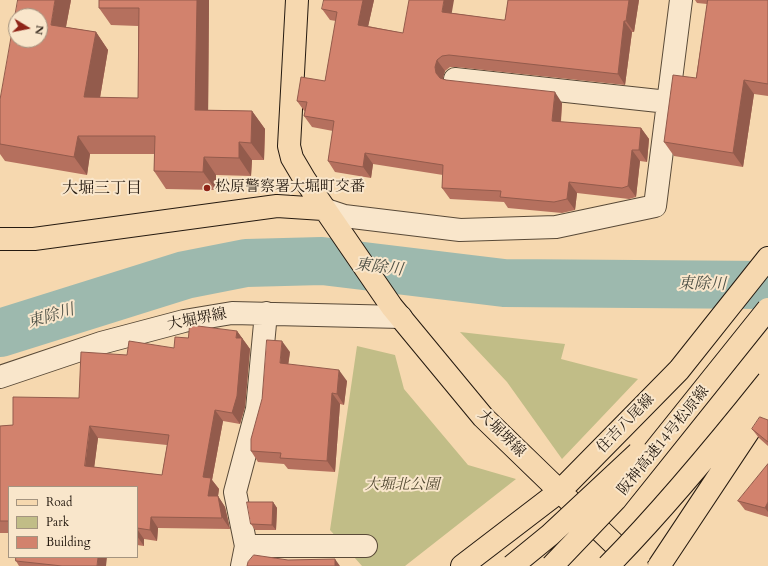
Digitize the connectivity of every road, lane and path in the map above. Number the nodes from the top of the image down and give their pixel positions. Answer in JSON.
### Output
{"nodes":[{"id":1,"x":297,"y":0,"type":"edge"},
{"id":2,"x":681,"y":0,"type":"edge"},
{"id":3,"x":455,"y":79,"type":"edge"},
{"id":4,"x":668,"y":102,"type":"junction"},
{"id":5,"x":329,"y":217,"type":"junction"},
{"id":6,"x":0,"y":239,"type":"edge"},
{"id":7,"x":768,"y":258,"type":"edge"},
{"id":8,"x":768,"y":309,"type":"edge"},
{"id":9,"x":397,"y":312,"type":"junction"},
{"id":10,"x":266,"y":313,"type":"junction"},
{"id":11,"x":0,"y":376,"type":"edge"},
{"id":12,"x":768,"y":381,"type":"edge"},
{"id":13,"x":711,"y":382,"type":"junction"},
{"id":14,"x":768,"y":402,"type":"edge"},
{"id":15,"x":768,"y":411,"type":"edge"},
{"id":16,"x":560,"y":491,"type":"junction"},
{"id":17,"x":366,"y":546,"type":"dead end"},
{"id":18,"x":244,"y":556,"type":"edge"},
{"id":19,"x":633,"y":565,"type":"edge"},
{"id":20,"x":462,"y":566,"type":"edge"},
{"id":21,"x":512,"y":566,"type":"edge"},
{"id":22,"x":552,"y":566,"type":"edge"},
{"id":23,"x":608,"y":566,"type":"edge"},
{"id":24,"x":659,"y":566,"type":"edge"}],
"edges":[{"from":1,"to":5,"type":"main road","name":"大堀堺線"},
{"from":2,"to":4,"type":"street"},
{"from":3,"to":4,"type":"street"},
{"from":4,"to":5,"type":"street"},
{"from":5,"to":6,"type":"main road"},
{"from":5,"to":9,"type":"main road","name":"大堀堺線"},
{"from":7,"to":16,"type":"main road","name":"住吉八尾線"},
{"from":8,"to":13,"type":"main road","name":"阪神高速14号松原線","bridge":true},
{"from":9,"to":10,"type":"street","name":"大堀堺線"},
{"from":9,"to":16,"type":"main road","name":"大堀堺線"},
{"from":10,"to":11,"type":"street","name":"大堀堺線"},
{"from":10,"to":18,"type":"street"},
{"from":12,"to":23,"type":"main road","bridge":true},
{"from":13,"to":21,"type":"main road","bridge":true},
{"from":13,"to":22,"type":"main road","name":"阪神高速14号松原線","bridge":true},
{"from":14,"to":24,"type":"main road","bridge":true},
{"from":15,"to":19,"type":"main road"},
{"from":16,"to":19,"type":"main road","name":"大堀堺線"},
{"from":16,"to":20,"type":"main road","name":"住吉八尾線"},
{"from":17,"to":18,"type":"street"}]}
